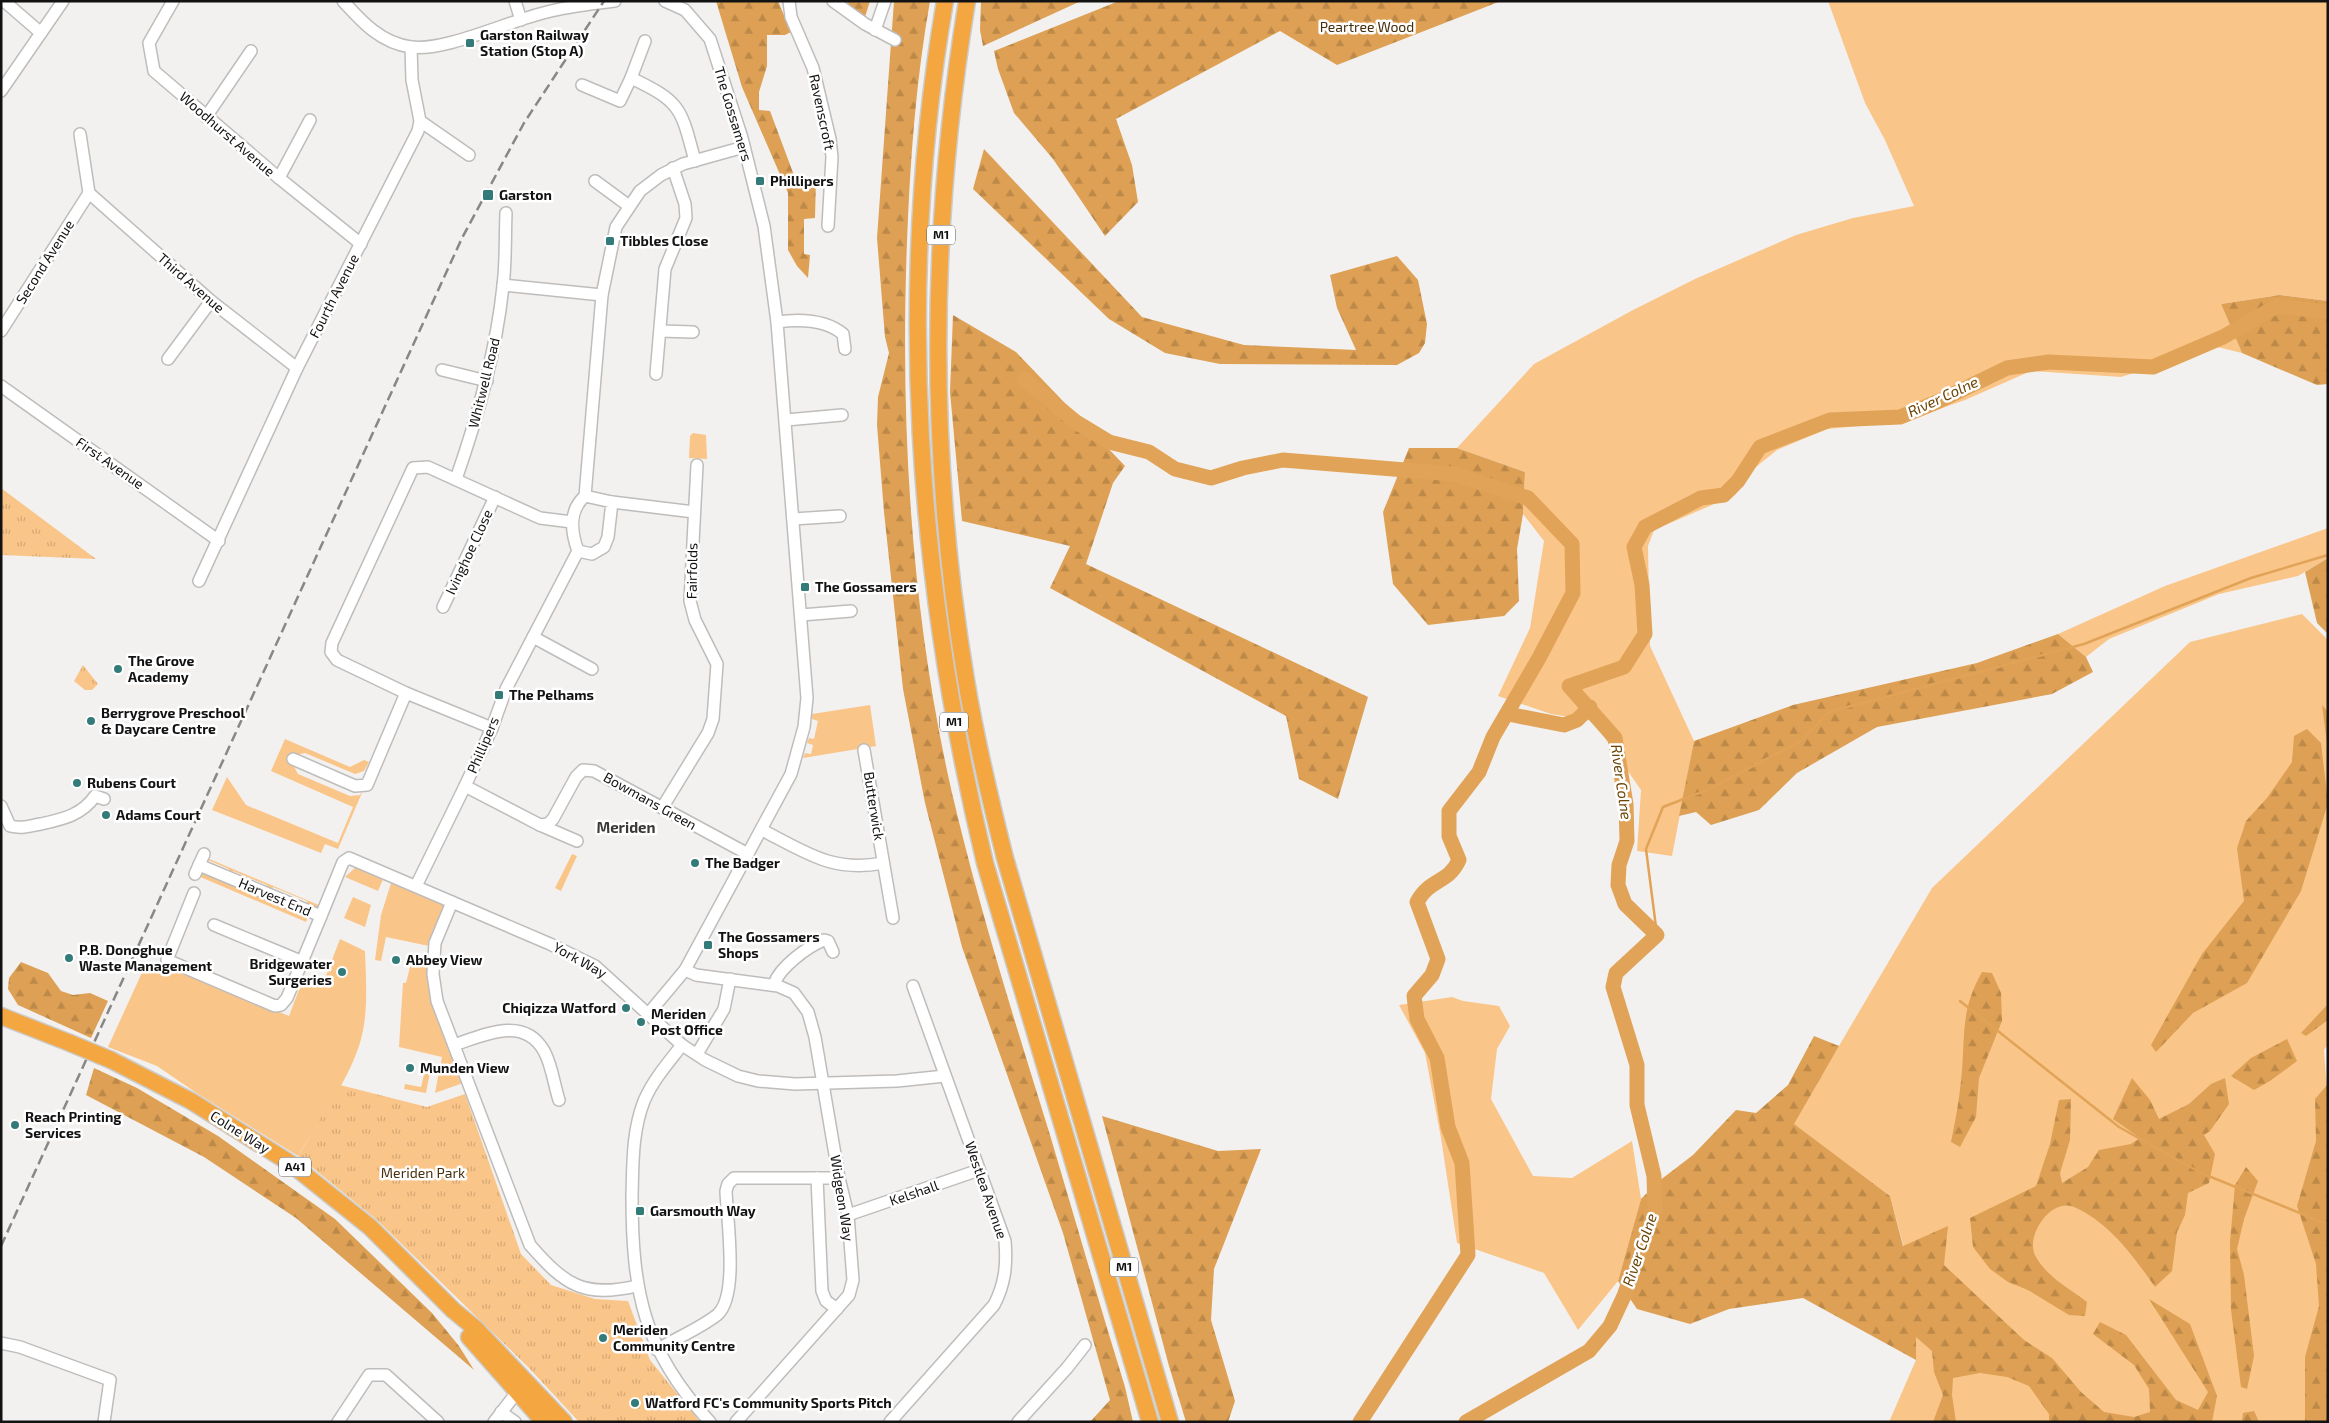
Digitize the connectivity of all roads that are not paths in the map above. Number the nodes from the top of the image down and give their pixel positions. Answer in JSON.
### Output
{"nodes":[{"id":1,"x":4,"y":1,"type":"edge"},
{"id":2,"x":63,"y":1,"type":"edge"},
{"id":3,"x":173,"y":1,"type":"edge"},
{"id":4,"x":515,"y":1,"type":"edge"},
{"id":5,"x":615,"y":1,"type":"edge"},
{"id":6,"x":665,"y":1,"type":"edge"},
{"id":7,"x":789,"y":1,"type":"edge"},
{"id":8,"x":885,"y":1,"type":"edge"},
{"id":9,"x":945,"y":1,"type":"edge"},
{"id":10,"x":967,"y":1,"type":"edge"},
{"id":11,"x":344,"y":2,"type":"edge"},
{"id":12,"x":836,"y":2,"type":"edge"},
{"id":13,"x":565,"y":5,"type":"edge"},
{"id":14,"x":688,"y":6,"type":"edge"},
{"id":15,"x":521,"y":20,"type":"junction"},
{"id":16,"x":876,"y":30,"type":"junction"},
{"id":17,"x":41,"y":33,"type":"junction"},
{"id":18,"x":895,"y":40,"type":"dead end"},
{"id":19,"x":645,"y":41,"type":"dead end"},
{"id":20,"x":411,"y":48,"type":"junction"},
{"id":21,"x":251,"y":51,"type":"dead end"},
{"id":22,"x":631,"y":78,"type":"junction"},
{"id":23,"x":582,"y":85,"type":"dead end"},
{"id":24,"x":1,"y":90,"type":"edge"},
{"id":25,"x":206,"y":117,"type":"junction"},
{"id":26,"x":310,"y":120,"type":"dead end"},
{"id":27,"x":420,"y":121,"type":"junction"},
{"id":28,"x":80,"y":134,"type":"dead end"},
{"id":29,"x":744,"y":147,"type":"junction"},
{"id":30,"x":469,"y":155,"type":"dead end"},
{"id":31,"x":695,"y":161,"type":"junction"},
{"id":32,"x":673,"y":168,"type":"junction"},
{"id":33,"x":279,"y":178,"type":"junction"},
{"id":34,"x":595,"y":181,"type":"dead end"},
{"id":35,"x":89,"y":193,"type":"junction"},
{"id":36,"x":629,"y":206,"type":"junction"},
{"id":37,"x":506,"y":213,"type":"dead end"},
{"id":38,"x":828,"y":226,"type":"dead end"},
{"id":39,"x":361,"y":244,"type":"junction"},
{"id":40,"x":503,"y":285,"type":"junction"},
{"id":41,"x":602,"y":295,"type":"junction"},
{"id":42,"x":211,"y":301,"type":"junction"},
{"id":43,"x":777,"y":322,"type":"junction"},
{"id":44,"x":1,"y":331,"type":"edge"},
{"id":45,"x":660,"y":331,"type":"junction"},
{"id":46,"x":693,"y":332,"type":"dead end"},
{"id":47,"x":845,"y":349,"type":"dead end"},
{"id":48,"x":168,"y":359,"type":"dead end"},
{"id":49,"x":297,"y":368,"type":"junction"},
{"id":50,"x":442,"y":370,"type":"dead end"},
{"id":51,"x":656,"y":374,"type":"dead end"},
{"id":52,"x":487,"y":381,"type":"junction"},
{"id":53,"x":1,"y":386,"type":"edge"},
{"id":54,"x":842,"y":415,"type":"dead end"},
{"id":55,"x":786,"y":420,"type":"junction"},
{"id":56,"x":697,"y":465,"type":"dead end"},
{"id":57,"x":456,"y":479,"type":"junction"},
{"id":58,"x":585,"y":496,"type":"junction"},
{"id":59,"x":495,"y":498,"type":"junction"},
{"id":60,"x":612,"y":502,"type":"junction"},
{"id":61,"x":694,"y":512,"type":"junction"},
{"id":62,"x":840,"y":516,"type":"dead end"},
{"id":63,"x":793,"y":519,"type":"junction"},
{"id":64,"x":572,"y":522,"type":"junction"},
{"id":65,"x":219,"y":541,"type":"junction"},
{"id":66,"x":578,"y":551,"type":"junction"},
{"id":67,"x":200,"y":581,"type":"dead end"},
{"id":68,"x":443,"y":607,"type":"dead end"},
{"id":69,"x":851,"y":610,"type":"dead end"},
{"id":70,"x":801,"y":614,"type":"junction"},
{"id":71,"x":533,"y":637,"type":"junction"},
{"id":72,"x":592,"y":669,"type":"dead end"},
{"id":73,"x":406,"y":693,"type":"junction"},
{"id":74,"x":492,"y":728,"type":"junction"},
{"id":75,"x":864,"y":750,"type":"dead end"},
{"id":76,"x":293,"y":759,"type":"dead end"},
{"id":77,"x":466,"y":786,"type":"junction"},
{"id":78,"x":104,"y":798,"type":"dead end"},
{"id":79,"x":1,"y":806,"type":"edge"},
{"id":80,"x":662,"y":808,"type":"junction"},
{"id":81,"x":540,"y":825,"type":"junction"},
{"id":82,"x":762,"y":830,"type":"junction"},
{"id":83,"x":577,"y":841,"type":"dead end"},
{"id":84,"x":204,"y":854,"type":"dead end"},
{"id":85,"x":748,"y":854,"type":"junction"},
{"id":86,"x":345,"y":859,"type":"joint"},
{"id":87,"x":883,"y":863,"type":"junction"},
{"id":88,"x":416,"y":886,"type":"junction"},
{"id":89,"x":194,"y":893,"type":"dead end"},
{"id":90,"x":452,"y":902,"type":"junction"},
{"id":91,"x":321,"y":916,"type":"junction"},
{"id":92,"x":892,"y":918,"type":"dead end"},
{"id":93,"x":214,"y":925,"type":"dead end"},
{"id":94,"x":833,"y":952,"type":"dead end"},
{"id":95,"x":303,"y":962,"type":"junction"},
{"id":96,"x":685,"y":970,"type":"junction"},
{"id":97,"x":730,"y":979,"type":"junction"},
{"id":98,"x":774,"y":984,"type":"junction"},
{"id":99,"x":913,"y":986,"type":"dead end"},
{"id":100,"x":649,"y":1013,"type":"junction"},
{"id":101,"x":1,"y":1016,"type":"edge"},
{"id":102,"x":1,"y":1024,"type":"edge"},
{"id":103,"x":46,"y":1034,"type":"junction"},
{"id":104,"x":454,"y":1045,"type":"junction"},
{"id":105,"x":682,"y":1045,"type":"junction"},
{"id":106,"x":697,"y":1054,"type":"junction"},
{"id":107,"x":946,"y":1076,"type":"junction"},
{"id":108,"x":822,"y":1082,"type":"junction"},
{"id":109,"x":558,"y":1100,"type":"dead end"},
{"id":110,"x":979,"y":1170,"type":"junction"},
{"id":111,"x":816,"y":1178,"type":"junction"},
{"id":112,"x":839,"y":1178,"type":"junction"},
{"id":113,"x":848,"y":1215,"type":"junction"},
{"id":114,"x":637,"y":1286,"type":"junction"},
{"id":115,"x":453,"y":1310,"type":"junction"},
{"id":116,"x":837,"y":1310,"type":"junction"},
{"id":117,"x":1,"y":1342,"type":"edge"},
{"id":118,"x":1085,"y":1345,"type":"dead end"},
{"id":119,"x":657,"y":1350,"type":"junction"},
{"id":120,"x":517,"y":1392,"type":"junction"},
{"id":121,"x":501,"y":1412,"type":"junction"},
{"id":122,"x":104,"y":1422,"type":"edge"},
{"id":123,"x":338,"y":1422,"type":"edge"},
{"id":124,"x":438,"y":1422,"type":"edge"},
{"id":125,"x":494,"y":1422,"type":"edge"},
{"id":126,"x":515,"y":1422,"type":"edge"},
{"id":127,"x":544,"y":1422,"type":"edge"},
{"id":128,"x":564,"y":1422,"type":"edge"},
{"id":129,"x":710,"y":1422,"type":"edge"},
{"id":130,"x":736,"y":1422,"type":"edge"},
{"id":131,"x":890,"y":1422,"type":"edge"},
{"id":132,"x":1018,"y":1422,"type":"edge"},
{"id":133,"x":1150,"y":1422,"type":"edge"},
{"id":134,"x":1170,"y":1422,"type":"edge"}],
"edges":[{"from":1,"to":17,"type":"street"},
{"from":2,"to":17,"type":"street"},
{"from":3,"to":25,"type":"street","name":"Woodhurst Avenue"},
{"from":4,"to":15,"type":"street"},
{"from":5,"to":13,"type":"street"},
{"from":6,"to":14,"type":"street"},
{"from":7,"to":38,"type":"street","name":"Ravenscroft"},
{"from":8,"to":16,"type":"street"},
{"from":9,"to":133,"type":"highway","number":"M1"},
{"from":10,"to":134,"type":"highway","number":"M1"},
{"from":11,"to":20,"type":"street"},
{"from":12,"to":16,"type":"street"},
{"from":13,"to":15,"type":"street"},
{"from":14,"to":29,"type":"street","name":"The Gossamers"},
{"from":15,"to":20,"type":"street"},
{"from":16,"to":18,"type":"street"},
{"from":17,"to":24,"type":"street"},
{"from":19,"to":22,"type":"street"},
{"from":20,"to":27,"type":"street"},
{"from":21,"to":25,"type":"street"},
{"from":22,"to":23,"type":"street"},
{"from":22,"to":31,"type":"street"},
{"from":25,"to":33,"type":"street","name":"Woodhurst Avenue"},
{"from":26,"to":33,"type":"street"},
{"from":27,"to":30,"type":"street"},
{"from":27,"to":39,"type":"street","name":"Fourth Avenue"},
{"from":28,"to":35,"type":"street"},
{"from":29,"to":31,"type":"street"},
{"from":29,"to":43,"type":"street","name":"The Gossamers"},
{"from":31,"to":32,"type":"street"},
{"from":32,"to":36,"type":"street"},
{"from":32,"to":45,"type":"street"},
{"from":33,"to":39,"type":"street","name":"Woodhurst Avenue"},
{"from":34,"to":36,"type":"street"},
{"from":35,"to":42,"type":"street","name":"Third Avenue"},
{"from":35,"to":44,"type":"street","name":"Second Avenue"},
{"from":36,"to":41,"type":"street"},
{"from":37,"to":40,"type":"street","name":"Whitwell Road"},
{"from":39,"to":49,"type":"street","name":"Fourth Avenue"},
{"from":40,"to":41,"type":"street"},
{"from":40,"to":52,"type":"street","name":"Whitwell Road"},
{"from":41,"to":58,"type":"street"},
{"from":42,"to":48,"type":"street"},
{"from":42,"to":49,"type":"street","name":"Third Avenue"},
{"from":43,"to":47,"type":"street"},
{"from":43,"to":55,"type":"street","name":"The Gossamers"},
{"from":45,"to":46,"type":"street"},
{"from":45,"to":51,"type":"street"},
{"from":49,"to":65,"type":"street","name":"Fourth Avenue"},
{"from":50,"to":52,"type":"street"},
{"from":52,"to":57,"type":"street","name":"Whitwell Road"},
{"from":53,"to":65,"type":"street","name":"First Avenue"},
{"from":54,"to":55,"type":"street"},
{"from":55,"to":63,"type":"street","name":"The Gossamers"},
{"from":56,"to":61,"type":"street","name":"Fairfolds"},
{"from":57,"to":59,"type":"street"},
{"from":57,"to":73,"type":"street"},
{"from":58,"to":60,"type":"street"},
{"from":58,"to":64,"type":"street"},
{"from":59,"to":64,"type":"street"},
{"from":59,"to":68,"type":"street","name":"Ivinghoe Close"},
{"from":60,"to":61,"type":"street"},
{"from":60,"to":66,"type":"street"},
{"from":61,"to":80,"type":"street","name":"Fairfolds"},
{"from":62,"to":63,"type":"street"},
{"from":63,"to":70,"type":"street","name":"The Gossamers"},
{"from":64,"to":66,"type":"street"},
{"from":65,"to":67,"type":"street","name":"Fourth Avenue"},
{"from":66,"to":71,"type":"street","name":"Phillipers"},
{"from":69,"to":70,"type":"street"},
{"from":70,"to":82,"type":"street","name":"The Gossamers"},
{"from":71,"to":72,"type":"street"},
{"from":71,"to":74,"type":"street","name":"Phillipers"},
{"from":73,"to":74,"type":"street"},
{"from":73,"to":76,"type":"street"},
{"from":74,"to":77,"type":"street","name":"Phillipers"},
{"from":75,"to":87,"type":"street","name":"Butterwick"},
{"from":77,"to":81,"type":"street"},
{"from":77,"to":88,"type":"street","name":"Phillipers"},
{"from":78,"to":79,"type":"street"},
{"from":80,"to":81,"type":"street","name":"Bowmans Green"},
{"from":80,"to":85,"type":"street","name":"Bowmans Green"},
{"from":81,"to":83,"type":"street"},
{"from":82,"to":85,"type":"street","name":"The Gossamers"},
{"from":82,"to":87,"type":"street"},
{"from":84,"to":91,"type":"street","name":"Harvest End"},
{"from":85,"to":96,"type":"street","name":"The Gossamers"},
{"from":86,"to":88,"type":"street","name":"York Way"},
{"from":86,"to":91,"type":"street","name":"Harvest End"},
{"from":87,"to":92,"type":"street","name":"Butterwick"},
{"from":88,"to":90,"type":"street","name":"York Way"},
{"from":89,"to":95,"type":"street"},
{"from":90,"to":100,"type":"street","name":"York Way"},
{"from":90,"to":104,"type":"street"},
{"from":91,"to":95,"type":"street"},
{"from":93,"to":95,"type":"street"},
{"from":94,"to":98,"type":"street"},
{"from":96,"to":97,"type":"street"},
{"from":96,"to":100,"type":"street","name":"The Gossamers"},
{"from":97,"to":98,"type":"street"},
{"from":97,"to":106,"type":"street"},
{"from":98,"to":108,"type":"street","name":"Widgeon Way"},
{"from":99,"to":107,"type":"street","name":"Westlea Avenue"},
{"from":100,"to":105,"type":"street","name":"York Way"},
{"from":101,"to":103,"type":"highway","name":"Colne Way","number":"A41"},
{"from":102,"to":103,"type":"highway","name":"Colne Way","number":"A41"},
{"from":103,"to":115,"type":"highway","name":"Colne Way","number":"A41","bridge":true},
{"from":104,"to":109,"type":"street"},
{"from":104,"to":114,"type":"street"},
{"from":105,"to":106,"type":"street","name":"York Way"},
{"from":105,"to":114,"type":"street"},
{"from":106,"to":108,"type":"street","name":"York Way"},
{"from":107,"to":108,"type":"street","name":"York Way"},
{"from":107,"to":110,"type":"street","name":"Westlea Avenue"},
{"from":108,"to":112,"type":"street","name":"Widgeon Way"},
{"from":110,"to":113,"type":"street","name":"Kelshall"},
{"from":110,"to":131,"type":"street","name":"Westlea Avenue"},
{"from":111,"to":112,"type":"street"},
{"from":111,"to":116,"type":"street"},
{"from":111,"to":119,"type":"street"},
{"from":112,"to":113,"type":"street","name":"Widgeon Way"},
{"from":113,"to":116,"type":"street","name":"Widgeon Way"},
{"from":114,"to":119,"type":"street"},
{"from":115,"to":120,"type":"highway","name":"Colne Way","number":"A41"},
{"from":115,"to":128,"type":"highway","name":"Colne Way","number":"A41"},
{"from":116,"to":130,"type":"street","name":"Widgeon Way"},
{"from":117,"to":122,"type":"street"},
{"from":118,"to":132,"type":"street"},
{"from":119,"to":129,"type":"street"},
{"from":120,"to":121,"type":"street"},
{"from":120,"to":127,"type":"highway","name":"Colne Way","number":"A41"},
{"from":121,"to":125,"type":"street"},
{"from":121,"to":126,"type":"street"},
{"from":123,"to":124,"type":"street"}]}
